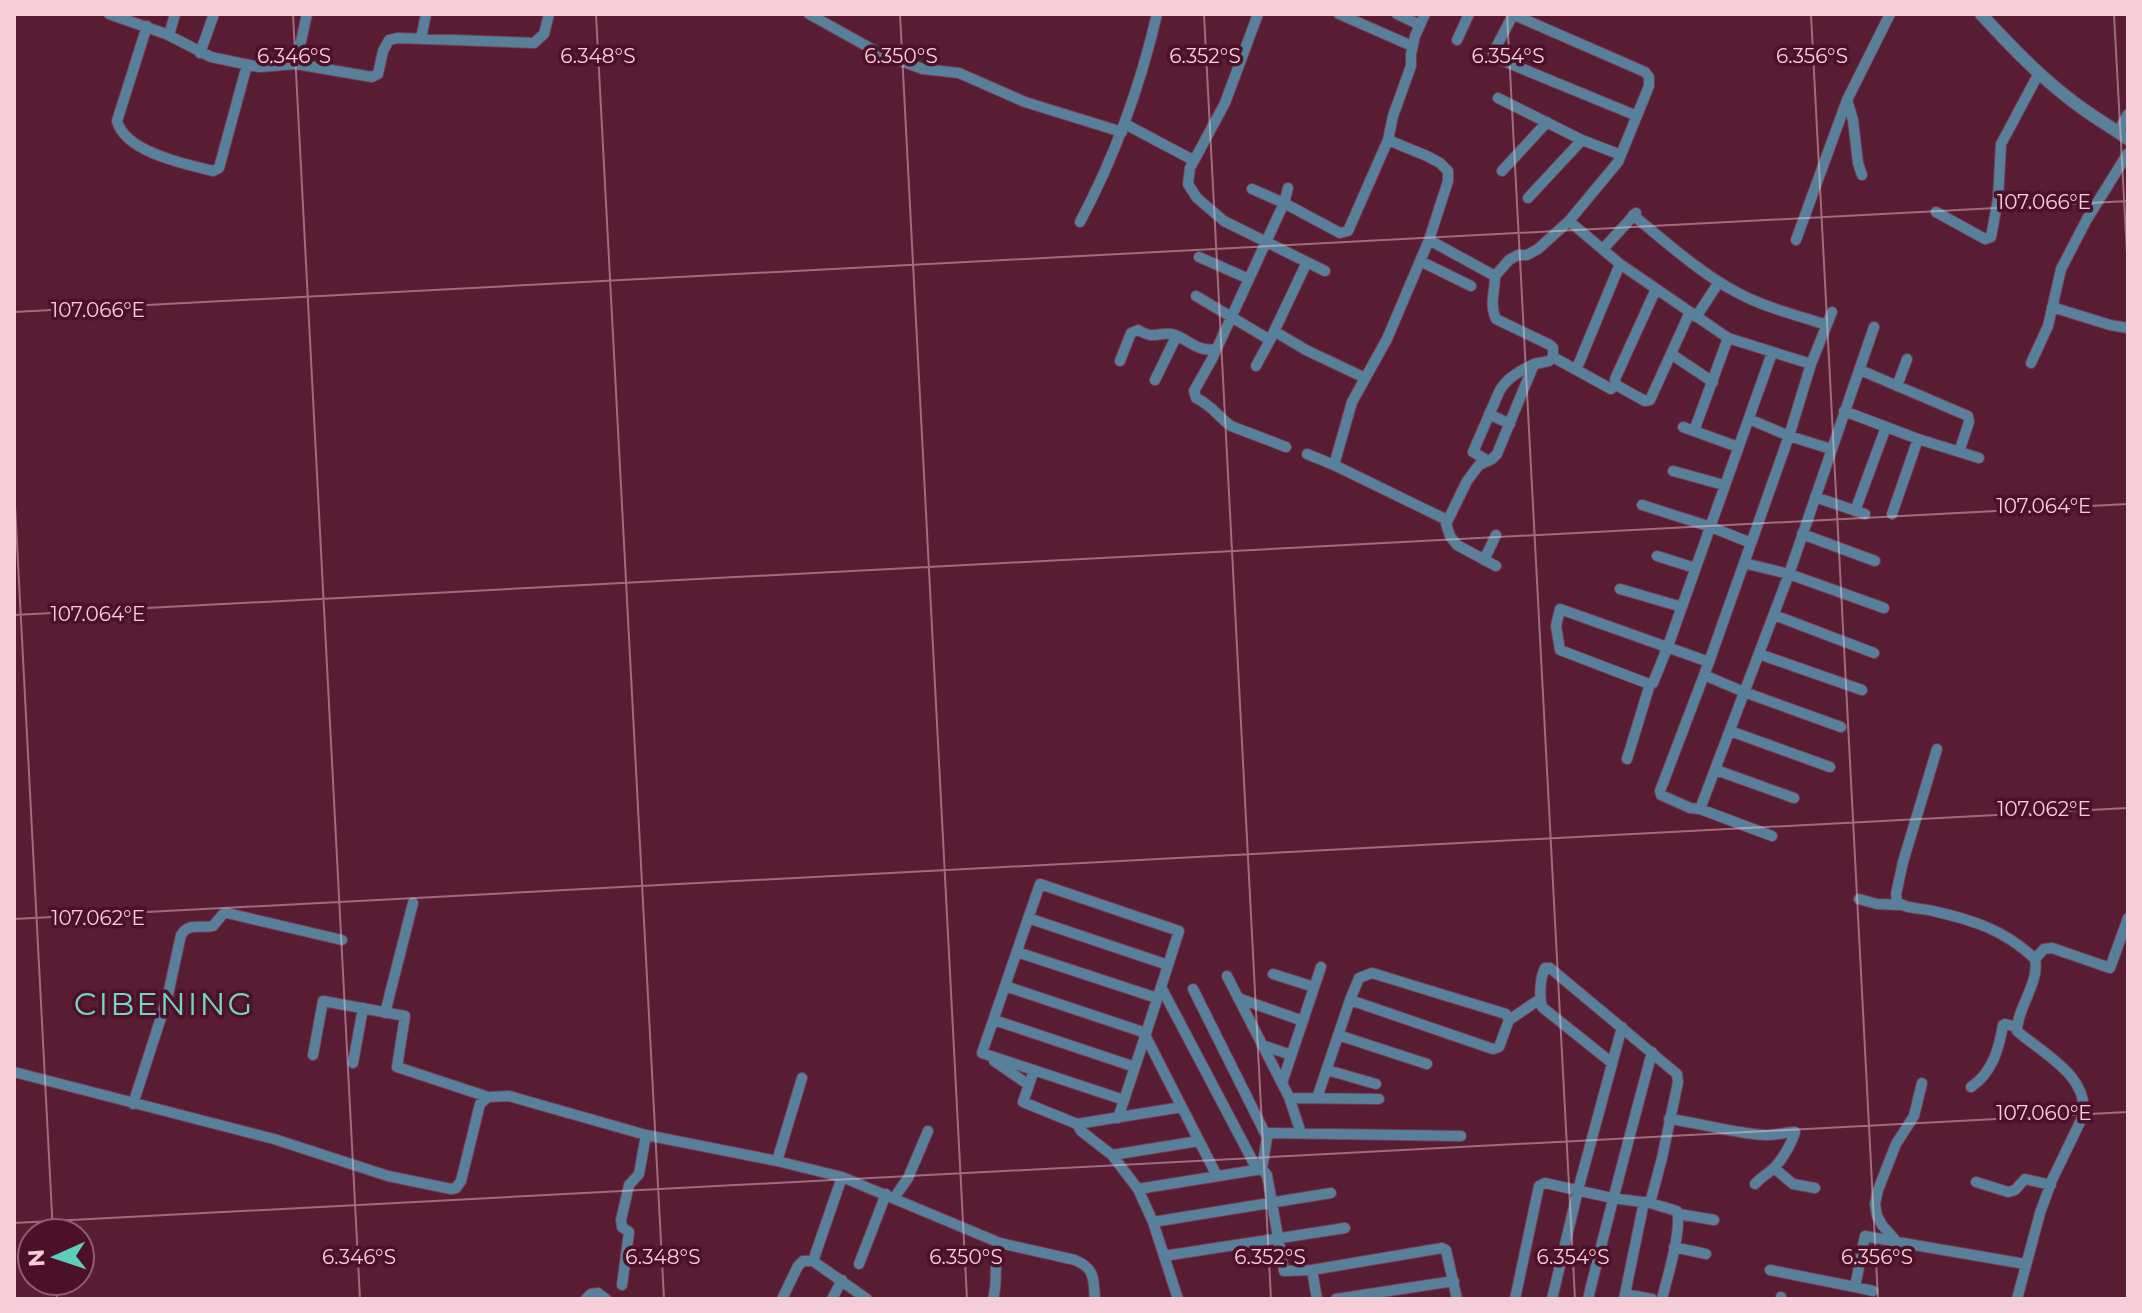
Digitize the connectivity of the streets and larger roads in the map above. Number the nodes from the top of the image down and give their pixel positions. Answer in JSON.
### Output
{"nodes":[{"id":1,"x":109,"y":14,"type":"edge"},
{"id":2,"x":175,"y":14,"type":"edge"},
{"id":3,"x":214,"y":14,"type":"edge"},
{"id":4,"x":307,"y":14,"type":"edge"},
{"id":5,"x":426,"y":14,"type":"edge"},
{"id":6,"x":549,"y":14,"type":"edge"},
{"id":7,"x":809,"y":14,"type":"edge"},
{"id":8,"x":1157,"y":14,"type":"edge"},
{"id":9,"x":1258,"y":14,"type":"edge"},
{"id":10,"x":1339,"y":14,"type":"edge"},
{"id":11,"x":1397,"y":14,"type":"edge"},
{"id":12,"x":1425,"y":14,"type":"edge"},
{"id":13,"x":1469,"y":14,"type":"edge"},
{"id":14,"x":1512,"y":14,"type":"edge"},
{"id":15,"x":1890,"y":14,"type":"edge"},
{"id":16,"x":1981,"y":14,"type":"edge"},
{"id":17,"x":1420,"y":25,"type":"junction"},
{"id":18,"x":147,"y":26,"type":"junction"},
{"id":19,"x":169,"y":35,"type":"junction"},
{"id":20,"x":421,"y":39,"type":"junction"},
{"id":21,"x":1457,"y":40,"type":"dead end"},
{"id":22,"x":1412,"y":46,"type":"junction"},
{"id":23,"x":200,"y":53,"type":"junction"},
{"id":24,"x":296,"y":64,"type":"junction"},
{"id":25,"x":247,"y":65,"type":"junction"},
{"id":26,"x":2039,"y":73,"type":"junction"},
{"id":27,"x":1498,"y":98,"type":"dead end"},
{"id":28,"x":1847,"y":100,"type":"junction"},
{"id":29,"x":2128,"y":114,"type":"edge"},
{"id":30,"x":1637,"y":116,"type":"junction"},
{"id":31,"x":1547,"y":122,"type":"junction"},
{"id":32,"x":1123,"y":128,"type":"junction"},
{"id":33,"x":2123,"y":136,"type":"edge"},
{"id":34,"x":1388,"y":140,"type":"junction"},
{"id":35,"x":1582,"y":140,"type":"junction"},
{"id":36,"x":2128,"y":153,"type":"edge"},
{"id":37,"x":1621,"y":155,"type":"junction"},
{"id":38,"x":1193,"y":160,"type":"junction"},
{"id":39,"x":1502,"y":171,"type":"dead end"},
{"id":40,"x":1862,"y":175,"type":"dead end"},
{"id":41,"x":1288,"y":188,"type":"dead end"},
{"id":42,"x":1252,"y":189,"type":"dead end"},
{"id":43,"x":1528,"y":198,"type":"dead end"},
{"id":44,"x":1284,"y":203,"type":"junction"},
{"id":45,"x":1936,"y":212,"type":"dead end"},
{"id":46,"x":1569,"y":221,"type":"junction"},
{"id":47,"x":1080,"y":222,"type":"dead end"},
{"id":48,"x":1429,"y":240,"type":"junction"},
{"id":49,"x":1796,"y":240,"type":"dead end"},
{"id":50,"x":1266,"y":241,"type":"junction"},
{"id":51,"x":1603,"y":249,"type":"junction"},
{"id":52,"x":1199,"y":257,"type":"dead end"},
{"id":53,"x":1420,"y":261,"type":"junction"},
{"id":54,"x":1307,"y":262,"type":"junction"},
{"id":55,"x":1620,"y":264,"type":"junction"},
{"id":56,"x":1325,"y":271,"type":"dead end"},
{"id":57,"x":1495,"y":276,"type":"junction"},
{"id":58,"x":1249,"y":279,"type":"junction"},
{"id":59,"x":1719,"y":282,"type":"junction"},
{"id":60,"x":1471,"y":286,"type":"dead end"},
{"id":61,"x":1656,"y":289,"type":"junction"},
{"id":62,"x":1196,"y":296,"type":"dead end"},
{"id":63,"x":2052,"y":307,"type":"junction"},
{"id":64,"x":1832,"y":312,"type":"dead end"},
{"id":65,"x":1693,"y":314,"type":"junction"},
{"id":66,"x":1231,"y":316,"type":"junction"},
{"id":67,"x":1826,"y":325,"type":"junction"},
{"id":68,"x":1874,"y":327,"type":"dead end"},
{"id":69,"x":2128,"y":328,"type":"edge"},
{"id":70,"x":1272,"y":336,"type":"junction"},
{"id":71,"x":1176,"y":337,"type":"junction"},
{"id":72,"x":1728,"y":338,"type":"junction"},
{"id":73,"x":1216,"y":349,"type":"junction"},
{"id":74,"x":1772,"y":353,"type":"junction"},
{"id":75,"x":1671,"y":354,"type":"junction"},
{"id":76,"x":1553,"y":357,"type":"junction"},
{"id":77,"x":1907,"y":359,"type":"dead end"},
{"id":78,"x":1120,"y":361,"type":"dead end"},
{"id":79,"x":1579,"y":363,"type":"dead end"},
{"id":80,"x":2031,"y":363,"type":"dead end"},
{"id":81,"x":1534,"y":364,"type":"junction"},
{"id":82,"x":1811,"y":364,"type":"junction"},
{"id":83,"x":1256,"y":366,"type":"dead end"},
{"id":84,"x":1860,"y":370,"type":"junction"},
{"id":85,"x":1365,"y":378,"type":"junction"},
{"id":86,"x":1155,"y":380,"type":"dead end"},
{"id":87,"x":1713,"y":382,"type":"junction"},
{"id":88,"x":1897,"y":386,"type":"junction"},
{"id":89,"x":1611,"y":389,"type":"dead end"},
{"id":90,"x":1499,"y":392,"type":"junction"},
{"id":91,"x":1519,"y":400,"type":"junction"},
{"id":92,"x":1844,"y":411,"type":"junction"},
{"id":93,"x":1489,"y":414,"type":"junction"},
{"id":94,"x":1749,"y":419,"type":"junction"},
{"id":95,"x":1510,"y":424,"type":"junction"},
{"id":96,"x":1886,"y":427,"type":"junction"},
{"id":97,"x":1789,"y":436,"type":"junction"},
{"id":98,"x":1918,"y":439,"type":"junction"},
{"id":99,"x":1286,"y":447,"type":"dead end"},
{"id":100,"x":1738,"y":447,"type":"junction"},
{"id":101,"x":1831,"y":449,"type":"junction"},
{"id":102,"x":1959,"y":452,"type":"junction"},
{"id":103,"x":1307,"y":454,"type":"dead end"},
{"id":104,"x":1979,"y":458,"type":"dead end"},
{"id":105,"x":1488,"y":461,"type":"junction"},
{"id":106,"x":1334,"y":465,"type":"junction"},
{"id":107,"x":1673,"y":471,"type":"dead end"},
{"id":108,"x":1724,"y":485,"type":"junction"},
{"id":109,"x":1815,"y":497,"type":"junction"},
{"id":110,"x":1642,"y":505,"type":"dead end"},
{"id":111,"x":1892,"y":514,"type":"dead end"},
{"id":112,"x":1447,"y":520,"type":"junction"},
{"id":113,"x":1711,"y":527,"type":"junction"},
{"id":114,"x":1802,"y":534,"type":"junction"},
{"id":115,"x":1496,"y":535,"type":"dead end"},
{"id":116,"x":1751,"y":543,"type":"junction"},
{"id":117,"x":1657,"y":556,"type":"dead end"},
{"id":118,"x":1484,"y":560,"type":"junction"},
{"id":119,"x":1875,"y":561,"type":"dead end"},
{"id":120,"x":1744,"y":563,"type":"junction"},
{"id":121,"x":1496,"y":566,"type":"dead end"},
{"id":122,"x":1695,"y":568,"type":"junction"},
{"id":123,"x":1789,"y":574,"type":"junction"},
{"id":124,"x":1620,"y":589,"type":"dead end"},
{"id":125,"x":1682,"y":607,"type":"junction"},
{"id":126,"x":1884,"y":608,"type":"dead end"},
{"id":127,"x":1774,"y":615,"type":"junction"},
{"id":128,"x":1668,"y":646,"type":"junction"},
{"id":129,"x":1874,"y":653,"type":"dead end"},
{"id":130,"x":1759,"y":654,"type":"junction"},
{"id":131,"x":1709,"y":662,"type":"junction"},
{"id":132,"x":1704,"y":675,"type":"junction"},
{"id":133,"x":1650,"y":684,"type":"junction"},
{"id":134,"x":1862,"y":690,"type":"dead end"},
{"id":135,"x":1744,"y":692,"type":"junction"},
{"id":136,"x":1841,"y":727,"type":"dead end"},
{"id":137,"x":1730,"y":731,"type":"junction"},
{"id":138,"x":1937,"y":749,"type":"dead end"},
{"id":139,"x":1627,"y":759,"type":"dead end"},
{"id":140,"x":1830,"y":767,"type":"dead end"},
{"id":141,"x":1716,"y":770,"type":"junction"},
{"id":142,"x":1794,"y":798,"type":"dead end"},
{"id":143,"x":1700,"y":809,"type":"junction"},
{"id":144,"x":1772,"y":836,"type":"dead end"},
{"id":145,"x":1859,"y":899,"type":"dead end"},
{"id":146,"x":413,"y":903,"type":"dead end"},
{"id":147,"x":1901,"y":905,"type":"junction"},
{"id":148,"x":1028,"y":918,"type":"junction"},
{"id":149,"x":2128,"y":918,"type":"edge"},
{"id":150,"x":342,"y":940,"type":"dead end"},
{"id":151,"x":1017,"y":952,"type":"junction"},
{"id":152,"x":2035,"y":959,"type":"junction"},
{"id":153,"x":1168,"y":965,"type":"junction"},
{"id":154,"x":1321,"y":967,"type":"dead end"},
{"id":155,"x":1273,"y":974,"type":"dead end"},
{"id":156,"x":1227,"y":976,"type":"dead end"},
{"id":157,"x":1005,"y":986,"type":"junction"},
{"id":158,"x":1314,"y":987,"type":"junction"},
{"id":159,"x":1193,"y":989,"type":"dead end"},
{"id":160,"x":1159,"y":992,"type":"junction"},
{"id":161,"x":1238,"y":998,"type":"junction"},
{"id":162,"x":1540,"y":999,"type":"junction"},
{"id":163,"x":1350,"y":1000,"type":"junction"},
{"id":164,"x":363,"y":1008,"type":"junction"},
{"id":165,"x":385,"y":1013,"type":"junction"},
{"id":166,"x":994,"y":1020,"type":"junction"},
{"id":167,"x":1509,"y":1020,"type":"junction"},
{"id":168,"x":1303,"y":1021,"type":"junction"},
{"id":169,"x":1622,"y":1027,"type":"junction"},
{"id":170,"x":2017,"y":1027,"type":"junction"},
{"id":171,"x":1146,"y":1034,"type":"junction"},
{"id":172,"x":1338,"y":1035,"type":"junction"},
{"id":173,"x":1262,"y":1045,"type":"junction"},
{"id":174,"x":1652,"y":1052,"type":"junction"},
{"id":175,"x":982,"y":1053,"type":"junction"},
{"id":176,"x":313,"y":1055,"type":"dead end"},
{"id":177,"x":1291,"y":1055,"type":"junction"},
{"id":178,"x":353,"y":1063,"type":"dead end"},
{"id":179,"x":1612,"y":1063,"type":"junction"},
{"id":180,"x":1427,"y":1064,"type":"dead end"},
{"id":181,"x":1135,"y":1067,"type":"junction"},
{"id":182,"x":1034,"y":1070,"type":"junction"},
{"id":183,"x":1327,"y":1070,"type":"junction"},
{"id":184,"x":14,"y":1072,"type":"edge"},
{"id":185,"x":802,"y":1078,"type":"dead end"},
{"id":186,"x":1282,"y":1083,"type":"junction"},
{"id":187,"x":1922,"y":1083,"type":"dead end"},
{"id":188,"x":1376,"y":1084,"type":"dead end"},
{"id":189,"x":1029,"y":1085,"type":"junction"},
{"id":190,"x":1971,"y":1087,"type":"dead end"},
{"id":191,"x":488,"y":1097,"type":"junction"},
{"id":192,"x":1317,"y":1098,"type":"junction"},
{"id":193,"x":1290,"y":1099,"type":"junction"},
{"id":194,"x":1379,"y":1099,"type":"dead end"},
{"id":195,"x":1124,"y":1100,"type":"junction"},
{"id":196,"x":133,"y":1104,"type":"junction"},
{"id":197,"x":1182,"y":1107,"type":"junction"},
{"id":198,"x":1118,"y":1118,"type":"junction"},
{"id":199,"x":1669,"y":1119,"type":"junction"},
{"id":200,"x":1077,"y":1124,"type":"junction"},
{"id":201,"x":928,"y":1131,"type":"dead end"},
{"id":202,"x":1301,"y":1133,"type":"junction"},
{"id":203,"x":646,"y":1135,"type":"junction"},
{"id":204,"x":1461,"y":1136,"type":"dead end"},
{"id":205,"x":1199,"y":1141,"type":"junction"},
{"id":206,"x":1266,"y":1142,"type":"junction"},
{"id":207,"x":1112,"y":1155,"type":"junction"},
{"id":208,"x":777,"y":1161,"type":"junction"},
{"id":209,"x":1260,"y":1166,"type":"junction"},
{"id":210,"x":1774,"y":1168,"type":"junction"},
{"id":211,"x":1217,"y":1176,"type":"junction"},
{"id":212,"x":842,"y":1177,"type":"junction"},
{"id":213,"x":1976,"y":1182,"type":"dead end"},
{"id":214,"x":1755,"y":1184,"type":"dead end"},
{"id":215,"x":2051,"y":1185,"type":"junction"},
{"id":216,"x":1815,"y":1188,"type":"dead end"},
{"id":217,"x":1138,"y":1189,"type":"junction"},
{"id":218,"x":1578,"y":1190,"type":"junction"},
{"id":219,"x":1331,"y":1193,"type":"dead end"},
{"id":220,"x":890,"y":1196,"type":"junction"},
{"id":221,"x":1612,"y":1198,"type":"junction"},
{"id":222,"x":1271,"y":1203,"type":"junction"},
{"id":223,"x":1647,"y":1203,"type":"junction"},
{"id":224,"x":1679,"y":1214,"type":"junction"},
{"id":225,"x":1714,"y":1220,"type":"dead end"},
{"id":226,"x":1153,"y":1222,"type":"junction"},
{"id":227,"x":1345,"y":1228,"type":"dead end"},
{"id":228,"x":1277,"y":1238,"type":"junction"},
{"id":229,"x":1897,"y":1242,"type":"junction"},
{"id":230,"x":1000,"y":1243,"type":"junction"},
{"id":231,"x":1674,"y":1247,"type":"junction"},
{"id":232,"x":1706,"y":1254,"type":"dead end"},
{"id":233,"x":1164,"y":1256,"type":"junction"},
{"id":234,"x":813,"y":1261,"type":"junction"},
{"id":235,"x":859,"y":1264,"type":"dead end"},
{"id":236,"x":2025,"y":1264,"type":"junction"},
{"id":237,"x":1312,"y":1270,"type":"junction"},
{"id":238,"x":1770,"y":1270,"type":"dead end"},
{"id":239,"x":842,"y":1280,"type":"junction"},
{"id":240,"x":1454,"y":1281,"type":"junction"},
{"id":241,"x":622,"y":1285,"type":"dead end"},
{"id":242,"x":1855,"y":1287,"type":"junction"},
{"id":243,"x":1873,"y":1291,"type":"dead end"},
{"id":244,"x":1624,"y":1296,"type":"edge"},
{"id":245,"x":783,"y":1297,"type":"edge"},
{"id":246,"x":586,"y":1299,"type":"edge"},
{"id":247,"x":606,"y":1299,"type":"edge"},
{"id":248,"x":832,"y":1299,"type":"edge"},
{"id":249,"x":867,"y":1299,"type":"edge"},
{"id":250,"x":993,"y":1299,"type":"edge"},
{"id":251,"x":1095,"y":1299,"type":"edge"},
{"id":252,"x":1178,"y":1299,"type":"edge"},
{"id":253,"x":1317,"y":1299,"type":"edge"},
{"id":254,"x":1336,"y":1299,"type":"edge"},
{"id":255,"x":1457,"y":1299,"type":"edge"},
{"id":256,"x":1515,"y":1299,"type":"edge"},
{"id":257,"x":1552,"y":1299,"type":"edge"},
{"id":258,"x":1588,"y":1299,"type":"edge"},
{"id":259,"x":1652,"y":1299,"type":"edge"},
{"id":260,"x":1662,"y":1299,"type":"edge"},
{"id":261,"x":2017,"y":1299,"type":"edge"}],
"edges":[{"from":1,"to":18,"type":"street"},
{"from":2,"to":19,"type":"street"},
{"from":3,"to":23,"type":"street"},
{"from":4,"to":24,"type":"street"},
{"from":5,"to":20,"type":"street"},
{"from":6,"to":20,"type":"street"},
{"from":7,"to":32,"type":"street"},
{"from":8,"to":32,"type":"street"},
{"from":9,"to":38,"type":"street"},
{"from":10,"to":22,"type":"street"},
{"from":11,"to":17,"type":"street"},
{"from":12,"to":17,"type":"street"},
{"from":13,"to":21,"type":"street"},
{"from":14,"to":30,"type":"street"},
{"from":14,"to":30,"type":"street"},
{"from":15,"to":28,"type":"street"},
{"from":16,"to":26,"type":"street"},
{"from":17,"to":22,"type":"street"},
{"from":18,"to":19,"type":"street"},
{"from":18,"to":25,"type":"street"},
{"from":19,"to":23,"type":"street"},
{"from":20,"to":24,"type":"street"},
{"from":22,"to":34,"type":"street"},
{"from":23,"to":25,"type":"street"},
{"from":24,"to":25,"type":"street"},
{"from":26,"to":33,"type":"street"},
{"from":26,"to":45,"type":"street"},
{"from":27,"to":31,"type":"street"},
{"from":28,"to":40,"type":"street"},
{"from":28,"to":49,"type":"street"},
{"from":29,"to":33,"type":"street"},
{"from":30,"to":37,"type":"street"},
{"from":31,"to":35,"type":"street"},
{"from":31,"to":39,"type":"street"},
{"from":32,"to":38,"type":"street"},
{"from":32,"to":47,"type":"street"},
{"from":34,"to":44,"type":"street"},
{"from":34,"to":48,"type":"street"},
{"from":35,"to":37,"type":"street"},
{"from":35,"to":43,"type":"street"},
{"from":36,"to":63,"type":"street"},
{"from":37,"to":46,"type":"street"},
{"from":38,"to":50,"type":"street"},
{"from":41,"to":44,"type":"street"},
{"from":42,"to":44,"type":"street"},
{"from":44,"to":50,"type":"street"},
{"from":46,"to":51,"type":"street"},
{"from":46,"to":57,"type":"street"},
{"from":48,"to":53,"type":"street"},
{"from":48,"to":57,"type":"street"},
{"from":50,"to":54,"type":"street"},
{"from":50,"to":58,"type":"street"},
{"from":51,"to":55,"type":"street"},
{"from":51,"to":59,"type":"street"},
{"from":52,"to":58,"type":"street"},
{"from":53,"to":60,"type":"street"},
{"from":53,"to":85,"type":"street"},
{"from":54,"to":56,"type":"street"},
{"from":54,"to":70,"type":"street"},
{"from":55,"to":61,"type":"street"},
{"from":55,"to":79,"type":"street"},
{"from":57,"to":76,"type":"street"},
{"from":58,"to":66,"type":"street"},
{"from":59,"to":65,"type":"street"},
{"from":59,"to":67,"type":"street"},
{"from":61,"to":65,"type":"street"},
{"from":61,"to":75,"type":"street"},
{"from":62,"to":66,"type":"street"},
{"from":63,"to":69,"type":"street"},
{"from":63,"to":80,"type":"street"},
{"from":64,"to":67,"type":"street"},
{"from":65,"to":72,"type":"street"},
{"from":65,"to":75,"type":"street"},
{"from":66,"to":70,"type":"street"},
{"from":66,"to":73,"type":"street"},
{"from":67,"to":82,"type":"street"},
{"from":68,"to":84,"type":"street"},
{"from":70,"to":83,"type":"street"},
{"from":70,"to":85,"type":"street"},
{"from":71,"to":73,"type":"street"},
{"from":71,"to":78,"type":"street"},
{"from":71,"to":86,"type":"street"},
{"from":72,"to":74,"type":"street"},
{"from":72,"to":87,"type":"street"},
{"from":73,"to":99,"type":"street"},
{"from":74,"to":82,"type":"street"},
{"from":74,"to":94,"type":"street"},
{"from":75,"to":87,"type":"street"},
{"from":76,"to":81,"type":"street"},
{"from":76,"to":89,"type":"street"},
{"from":77,"to":88,"type":"street"},
{"from":81,"to":90,"type":"street"},
{"from":81,"to":91,"type":"street"},
{"from":82,"to":97,"type":"street"},
{"from":84,"to":88,"type":"street"},
{"from":84,"to":92,"type":"street"},
{"from":85,"to":106,"type":"street"},
{"from":87,"to":100,"type":"street"},
{"from":88,"to":102,"type":"street"},
{"from":90,"to":91,"type":"street"},
{"from":90,"to":93,"type":"street"},
{"from":91,"to":95,"type":"street"},
{"from":92,"to":96,"type":"street"},
{"from":92,"to":101,"type":"street"},
{"from":93,"to":95,"type":"street"},
{"from":93,"to":105,"type":"street"},
{"from":94,"to":97,"type":"street"},
{"from":94,"to":100,"type":"street"},
{"from":95,"to":105,"type":"street"},
{"from":96,"to":98,"type":"street"},
{"from":96,"to":109,"type":"street"},
{"from":97,"to":101,"type":"street"},
{"from":97,"to":116,"type":"street"},
{"from":98,"to":102,"type":"street"},
{"from":98,"to":111,"type":"street"},
{"from":100,"to":108,"type":"street"},
{"from":101,"to":109,"type":"street"},
{"from":102,"to":104,"type":"street"},
{"from":103,"to":106,"type":"street"},
{"from":105,"to":112,"type":"street"},
{"from":106,"to":112,"type":"street"},
{"from":107,"to":108,"type":"street"},
{"from":108,"to":113,"type":"street"},
{"from":109,"to":114,"type":"street"},
{"from":110,"to":113,"type":"street"},
{"from":112,"to":118,"type":"street"},
{"from":113,"to":116,"type":"street"},
{"from":113,"to":122,"type":"street"},
{"from":114,"to":119,"type":"street"},
{"from":114,"to":123,"type":"street"},
{"from":115,"to":118,"type":"street"},
{"from":116,"to":120,"type":"street"},
{"from":117,"to":122,"type":"street"},
{"from":118,"to":121,"type":"street"},
{"from":120,"to":123,"type":"street"},
{"from":120,"to":131,"type":"street"},
{"from":122,"to":125,"type":"street"},
{"from":123,"to":126,"type":"street"},
{"from":123,"to":127,"type":"street"},
{"from":124,"to":125,"type":"street"},
{"from":125,"to":128,"type":"street"},
{"from":127,"to":129,"type":"street"},
{"from":127,"to":130,"type":"street"},
{"from":128,"to":131,"type":"street"},
{"from":128,"to":133,"type":"street"},
{"from":128,"to":133,"type":"street"},
{"from":130,"to":134,"type":"street"},
{"from":130,"to":135,"type":"street"},
{"from":131,"to":132,"type":"street"},
{"from":132,"to":135,"type":"street"},
{"from":132,"to":143,"type":"street"},
{"from":133,"to":139,"type":"street"},
{"from":135,"to":136,"type":"street"},
{"from":135,"to":137,"type":"street"},
{"from":137,"to":140,"type":"street"},
{"from":137,"to":141,"type":"street"},
{"from":138,"to":147,"type":"street"},
{"from":141,"to":142,"type":"street"},
{"from":141,"to":143,"type":"street"},
{"from":143,"to":144,"type":"street"},
{"from":145,"to":147,"type":"street"},
{"from":146,"to":165,"type":"street"},
{"from":147,"to":152,"type":"street"},
{"from":148,"to":151,"type":"street"},
{"from":148,"to":153,"type":"street"},
{"from":148,"to":153,"type":"street"},
{"from":149,"to":152,"type":"street"},
{"from":150,"to":196,"type":"street"},
{"from":151,"to":157,"type":"street"},
{"from":151,"to":160,"type":"street"},
{"from":152,"to":170,"type":"street"},
{"from":153,"to":160,"type":"street"},
{"from":154,"to":158,"type":"street"},
{"from":155,"to":158,"type":"street"},
{"from":156,"to":161,"type":"street"},
{"from":157,"to":166,"type":"street"},
{"from":157,"to":171,"type":"street"},
{"from":158,"to":168,"type":"street"},
{"from":159,"to":206,"type":"street"},
{"from":160,"to":171,"type":"street"},
{"from":160,"to":209,"type":"street"},
{"from":161,"to":168,"type":"street"},
{"from":161,"to":173,"type":"street"},
{"from":162,"to":167,"type":"street"},
{"from":162,"to":169,"type":"street"},
{"from":162,"to":179,"type":"street"},
{"from":163,"to":167,"type":"street"},
{"from":163,"to":167,"type":"street"},
{"from":163,"to":172,"type":"street"},
{"from":164,"to":165,"type":"street"},
{"from":164,"to":176,"type":"street"},
{"from":164,"to":178,"type":"street"},
{"from":165,"to":191,"type":"street"},
{"from":166,"to":175,"type":"street"},
{"from":166,"to":181,"type":"street"},
{"from":168,"to":177,"type":"street"},
{"from":169,"to":174,"type":"street"},
{"from":169,"to":179,"type":"street"},
{"from":170,"to":190,"type":"street"},
{"from":170,"to":215,"type":"street"},
{"from":171,"to":181,"type":"street"},
{"from":171,"to":197,"type":"street"},
{"from":172,"to":180,"type":"street"},
{"from":172,"to":183,"type":"street"},
{"from":173,"to":177,"type":"street"},
{"from":173,"to":186,"type":"street"},
{"from":174,"to":199,"type":"street"},
{"from":174,"to":221,"type":"street"},
{"from":175,"to":182,"type":"street"},
{"from":175,"to":189,"type":"street"},
{"from":177,"to":186,"type":"street"},
{"from":179,"to":218,"type":"street"},
{"from":181,"to":195,"type":"street"},
{"from":182,"to":189,"type":"street"},
{"from":182,"to":195,"type":"street"},
{"from":183,"to":188,"type":"street"},
{"from":183,"to":192,"type":"street"},
{"from":184,"to":196,"type":"street"},
{"from":185,"to":208,"type":"street"},
{"from":186,"to":193,"type":"street"},
{"from":187,"to":229,"type":"street"},
{"from":189,"to":200,"type":"street"},
{"from":191,"to":196,"type":"street"},
{"from":191,"to":203,"type":"street"},
{"from":192,"to":193,"type":"street"},
{"from":192,"to":194,"type":"street"},
{"from":193,"to":202,"type":"street"},
{"from":195,"to":198,"type":"street"},
{"from":197,"to":198,"type":"street"},
{"from":197,"to":205,"type":"street"},
{"from":198,"to":200,"type":"street"},
{"from":199,"to":210,"type":"street"},
{"from":199,"to":223,"type":"street"},
{"from":200,"to":207,"type":"street"},
{"from":201,"to":220,"type":"street"},
{"from":202,"to":204,"type":"street"},
{"from":202,"to":206,"type":"street"},
{"from":203,"to":208,"type":"street"},
{"from":203,"to":241,"type":"street"},
{"from":205,"to":207,"type":"street"},
{"from":205,"to":211,"type":"street"},
{"from":206,"to":209,"type":"street"},
{"from":207,"to":217,"type":"street"},
{"from":208,"to":212,"type":"street"},
{"from":209,"to":211,"type":"street"},
{"from":209,"to":222,"type":"street"},
{"from":210,"to":214,"type":"street"},
{"from":210,"to":216,"type":"street"},
{"from":211,"to":217,"type":"street"},
{"from":212,"to":220,"type":"street"},
{"from":212,"to":234,"type":"street"},
{"from":213,"to":215,"type":"street"},
{"from":215,"to":236,"type":"street"},
{"from":217,"to":226,"type":"street"},
{"from":218,"to":221,"type":"street"},
{"from":218,"to":256,"type":"street"},
{"from":218,"to":257,"type":"street"},
{"from":219,"to":222,"type":"street"},
{"from":220,"to":230,"type":"street"},
{"from":220,"to":235,"type":"street"},
{"from":221,"to":223,"type":"street"},
{"from":221,"to":258,"type":"street"},
{"from":222,"to":226,"type":"street"},
{"from":222,"to":228,"type":"street"},
{"from":223,"to":224,"type":"street"},
{"from":223,"to":244,"type":"street"},
{"from":224,"to":225,"type":"street"},
{"from":224,"to":231,"type":"street"},
{"from":226,"to":233,"type":"street"},
{"from":227,"to":228,"type":"street"},
{"from":228,"to":233,"type":"street"},
{"from":228,"to":237,"type":"street"},
{"from":229,"to":236,"type":"street"},
{"from":229,"to":242,"type":"street"},
{"from":230,"to":250,"type":"street"},
{"from":230,"to":251,"type":"street"},
{"from":231,"to":232,"type":"street"},
{"from":231,"to":260,"type":"street"},
{"from":233,"to":252,"type":"street"},
{"from":234,"to":239,"type":"street"},
{"from":234,"to":245,"type":"street"},
{"from":236,"to":261,"type":"street"},
{"from":237,"to":240,"type":"street"},
{"from":237,"to":253,"type":"street"},
{"from":238,"to":242,"type":"street"},
{"from":239,"to":248,"type":"street"},
{"from":239,"to":249,"type":"street"},
{"from":240,"to":254,"type":"street"},
{"from":240,"to":255,"type":"street"},
{"from":242,"to":243,"type":"street"},
{"from":244,"to":259,"type":"street"},
{"from":246,"to":247,"type":"street"}]}
